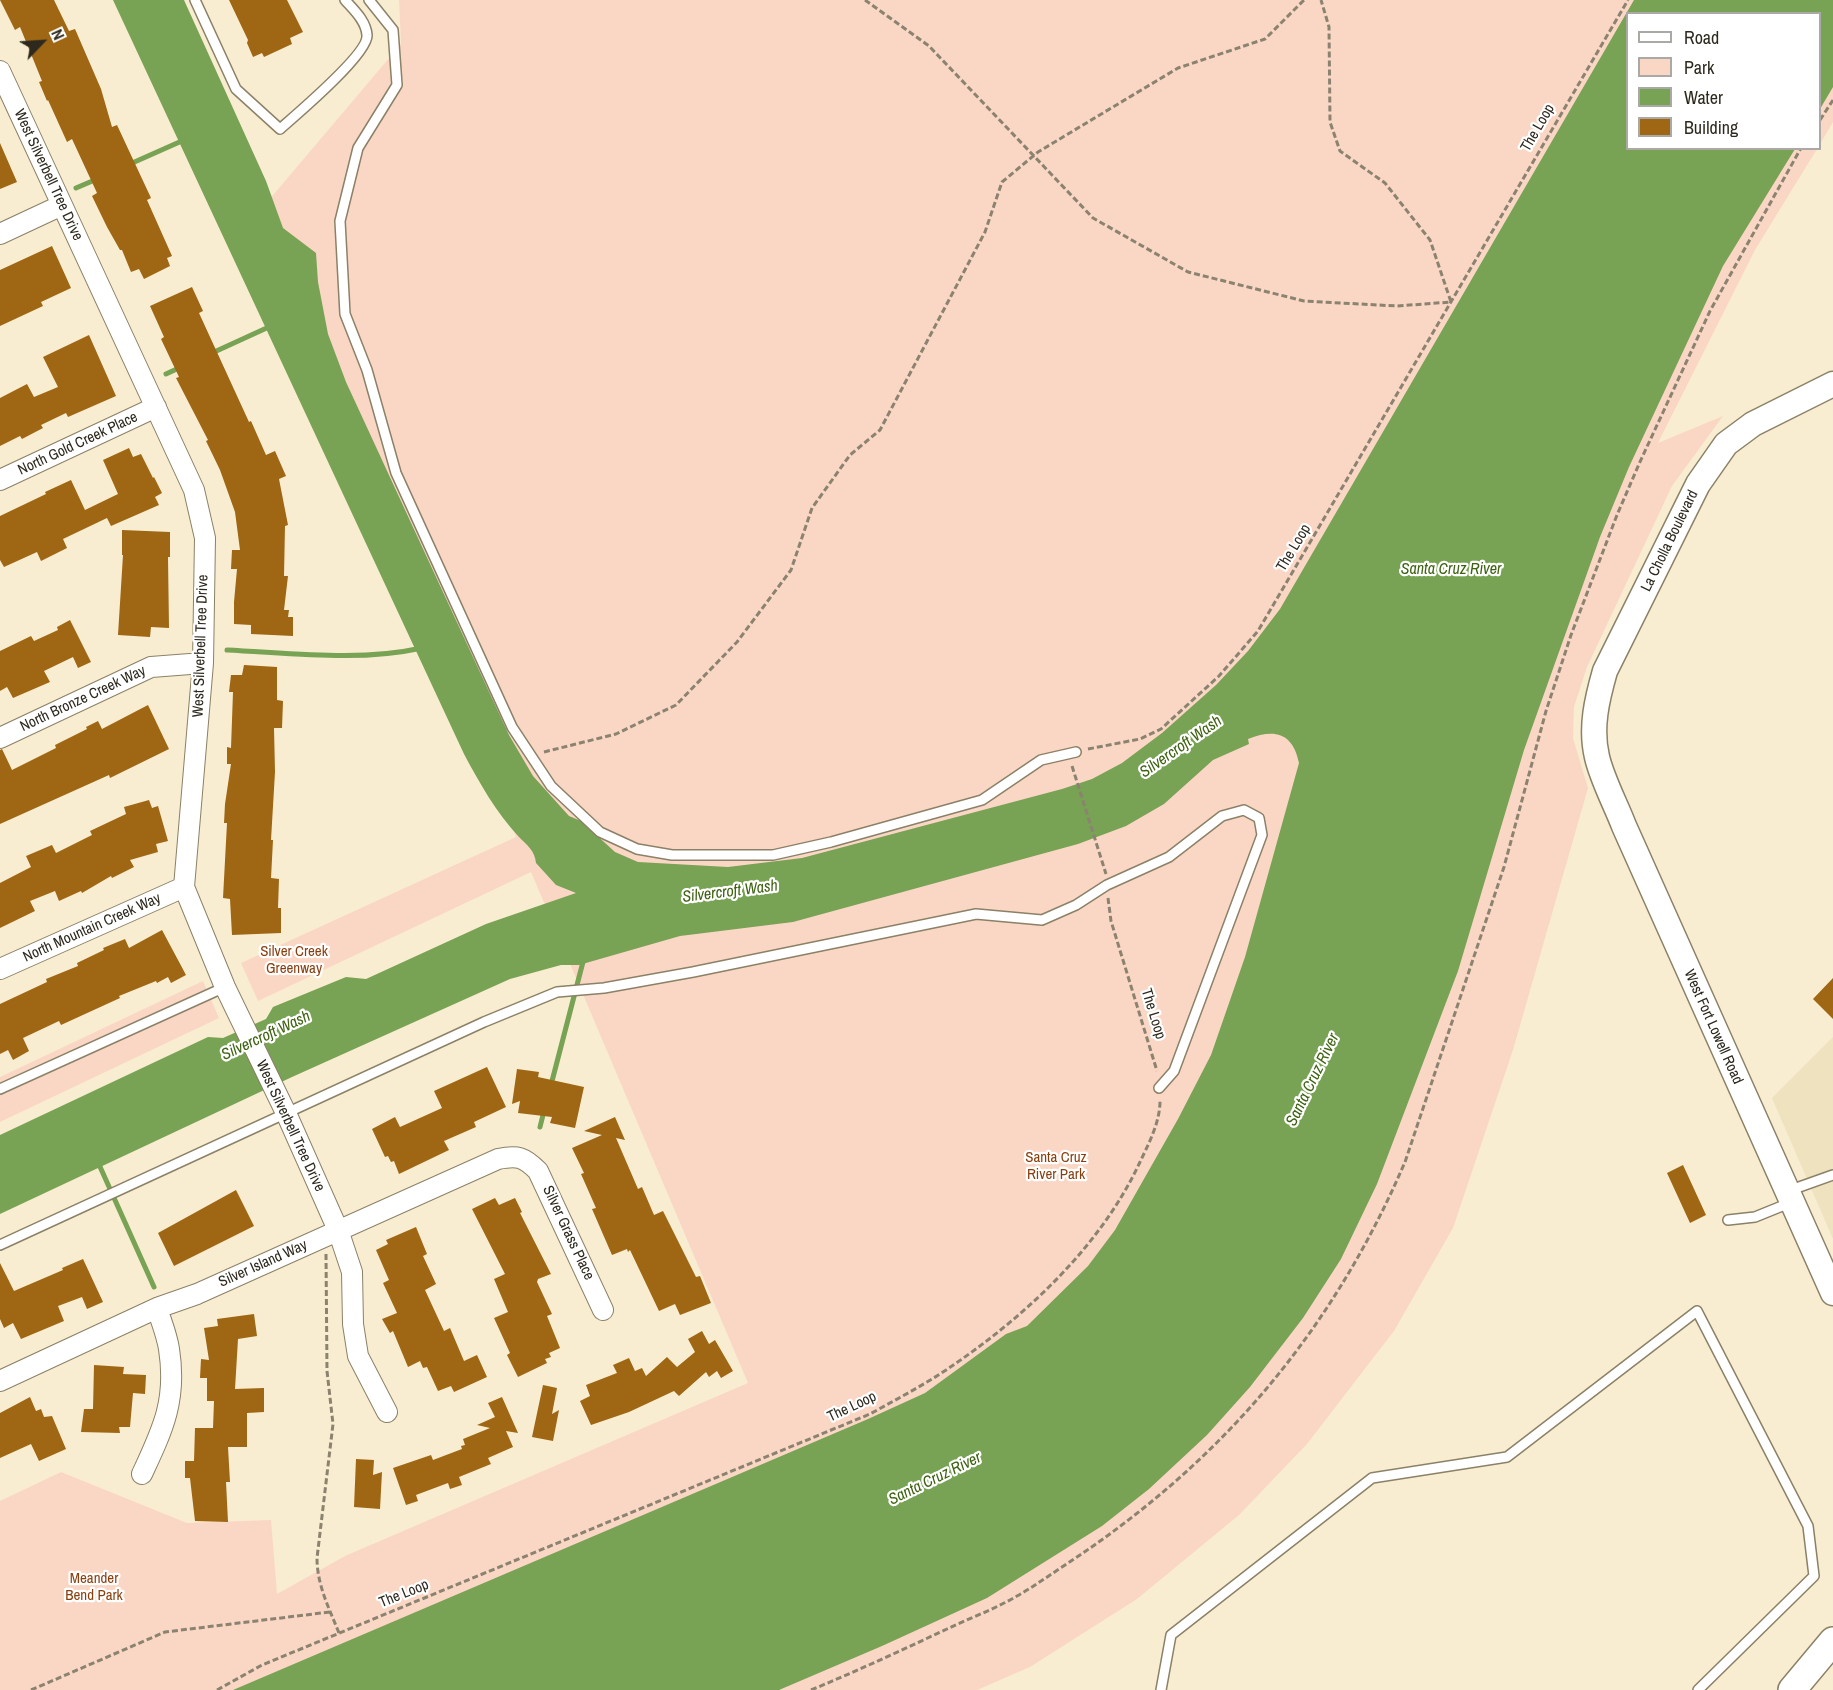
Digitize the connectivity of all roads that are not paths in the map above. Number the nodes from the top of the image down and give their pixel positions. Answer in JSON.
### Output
{"nodes":[{"id":1,"x":195,"y":0,"type":"edge"},
{"id":2,"x":345,"y":0,"type":"edge"},
{"id":3,"x":369,"y":0,"type":"edge"},
{"id":4,"x":0,"y":71,"type":"edge"},
{"id":5,"x":62,"y":205,"type":"junction"},
{"id":6,"x":0,"y":234,"type":"edge"},
{"id":7,"x":1833,"y":384,"type":"edge"},
{"id":8,"x":156,"y":407,"type":"junction"},
{"id":9,"x":0,"y":480,"type":"edge"},
{"id":10,"x":203,"y":663,"type":"junction"},
{"id":11,"x":0,"y":738,"type":"edge"},
{"id":12,"x":1076,"y":752,"type":"road end"},
{"id":13,"x":1597,"y":759,"type":"joint"},
{"id":14,"x":184,"y":887,"type":"junction"},
{"id":15,"x":0,"y":969,"type":"edge"},
{"id":16,"x":225,"y":987,"type":"junction"},
{"id":17,"x":1159,"y":1088,"type":"road end"},
{"id":18,"x":0,"y":1089,"type":"edge"},
{"id":19,"x":286,"y":1113,"type":"junction"},
{"id":20,"x":526,"y":1156,"type":"joint"},
{"id":21,"x":1833,"y":1175,"type":"edge"},
{"id":22,"x":1790,"y":1197,"type":"junction"},
{"id":23,"x":1728,"y":1220,"type":"dead end"},
{"id":24,"x":332,"y":1233,"type":"junction"},
{"id":25,"x":0,"y":1245,"type":"edge"},
{"id":26,"x":1833,"y":1293,"type":"edge"},
{"id":27,"x":157,"y":1308,"type":"junction"},
{"id":28,"x":603,"y":1310,"type":"dead end"},
{"id":29,"x":0,"y":1381,"type":"edge"},
{"id":30,"x":387,"y":1412,"type":"dead end"},
{"id":31,"x":142,"y":1474,"type":"dead end"},
{"id":32,"x":1833,"y":1641,"type":"edge"},
{"id":33,"x":1161,"y":1690,"type":"edge"},
{"id":34,"x":1698,"y":1690,"type":"edge"},
{"id":35,"x":1792,"y":1690,"type":"edge"}],
"edges":[{"from":1,"to":2,"type":"lane"},
{"from":3,"to":12,"type":"lane"},
{"from":4,"to":5,"type":"street","name":"West Silverbell Tree Drive"},
{"from":5,"to":6,"type":"street"},
{"from":5,"to":8,"type":"street","name":"West Silverbell Tree Drive"},
{"from":7,"to":13,"type":"street","name":"La Cholla Boulevard"},
{"from":8,"to":9,"type":"street","name":"North Gold Creek Place"},
{"from":8,"to":10,"type":"street","name":"West Silverbell Tree Drive"},
{"from":10,"to":11,"type":"street","name":"North Bronze Creek Way"},
{"from":10,"to":14,"type":"street","name":"West Silverbell Tree Drive"},
{"from":13,"to":22,"type":"street","name":"West Fort Lowell Road"},
{"from":14,"to":15,"type":"street","name":"North Mountain Creek Way"},
{"from":14,"to":16,"type":"street","name":"West Silverbell Tree Drive"},
{"from":16,"to":18,"type":"lane"},
{"from":16,"to":19,"type":"street","name":"West Silverbell Tree Drive"},
{"from":17,"to":19,"type":"lane"},
{"from":19,"to":24,"type":"street","name":"West Silverbell Tree Drive"},
{"from":19,"to":25,"type":"lane"},
{"from":20,"to":24,"type":"street","name":"Silver Island Way"},
{"from":20,"to":28,"type":"street","name":"Silver Grass Place"},
{"from":21,"to":22,"type":"lane"},
{"from":22,"to":23,"type":"lane"},
{"from":22,"to":26,"type":"street","name":"West Fort Lowell Road"},
{"from":24,"to":27,"type":"street","name":"Silver Island Way"},
{"from":24,"to":30,"type":"street","name":"West Silverbell Tree Drive"},
{"from":27,"to":29,"type":"street","name":"Silver Island Way"},
{"from":27,"to":31,"type":"street"},
{"from":32,"to":35,"type":"main road"},
{"from":33,"to":34,"type":"lane"}]}
